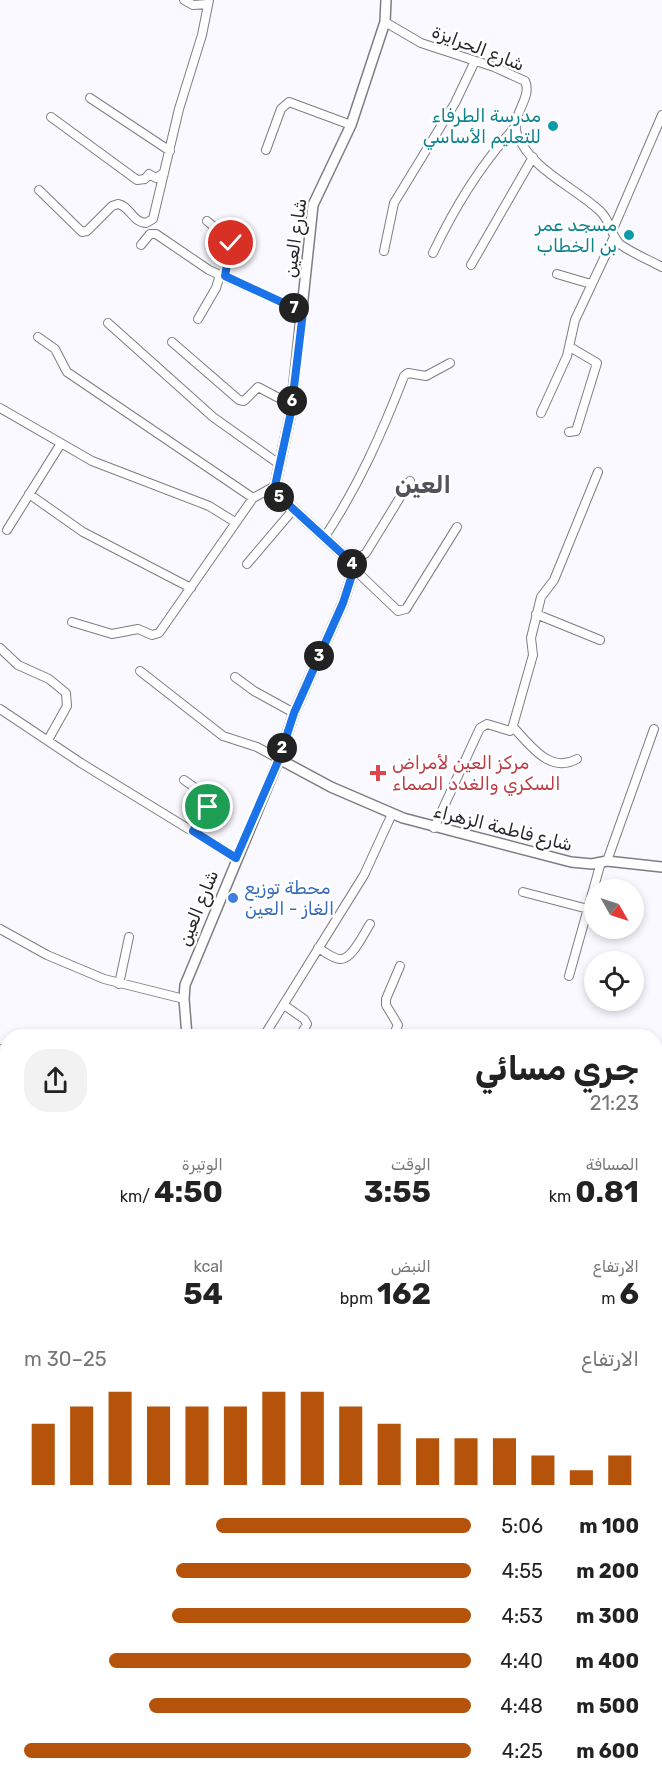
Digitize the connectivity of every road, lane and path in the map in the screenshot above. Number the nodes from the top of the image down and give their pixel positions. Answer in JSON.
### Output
{"nodes":[{"id":1,"x":184,"y":0,"type":"edge"},
{"id":2,"x":386,"y":0,"type":"edge"},
{"id":3,"x":208,"y":2,"type":"edge"},
{"id":4,"x":384,"y":22,"type":"junction"},
{"id":5,"x":475,"y":61,"type":"junction"},
{"id":6,"x":90,"y":98,"type":"dead end"},
{"id":7,"x":662,"y":116,"type":"edge"},
{"id":8,"x":51,"y":117,"type":"dead end"},
{"id":9,"x":351,"y":125,"type":"junction"},
{"id":10,"x":516,"y":126,"type":"junction"},
{"id":11,"x":266,"y":150,"type":"dead end"},
{"id":12,"x":170,"y":151,"type":"junction"},
{"id":13,"x":533,"y":157,"type":"junction"},
{"id":14,"x":164,"y":172,"type":"junction"},
{"id":15,"x":39,"y":190,"type":"dead end"},
{"id":16,"x":207,"y":220,"type":"dead end"},
{"id":17,"x":614,"y":233,"type":"junction"},
{"id":18,"x":141,"y":245,"type":"dead end"},
{"id":19,"x":384,"y":251,"type":"dead end"},
{"id":20,"x":433,"y":253,"type":"dead end"},
{"id":21,"x":471,"y":265,"type":"dead end"},
{"id":22,"x":662,"y":267,"type":"edge"},
{"id":23,"x":557,"y":274,"type":"dead end"},
{"id":24,"x":223,"y":275,"type":"junction"},
{"id":25,"x":591,"y":284,"type":"junction"},
{"id":26,"x":303,"y":312,"type":"junction"},
{"id":27,"x":198,"y":319,"type":"dead end"},
{"id":28,"x":108,"y":323,"type":"dead end"},
{"id":29,"x":38,"y":337,"type":"dead end"},
{"id":30,"x":172,"y":342,"type":"dead end"},
{"id":31,"x":570,"y":347,"type":"junction"},
{"id":32,"x":450,"y":363,"type":"dead end"},
{"id":33,"x":292,"y":405,"type":"junction"},
{"id":34,"x":0,"y":408,"type":"edge"},
{"id":35,"x":541,"y":413,"type":"dead end"},
{"id":36,"x":569,"y":432,"type":"dead end"},
{"id":37,"x":60,"y":445,"type":"junction"},
{"id":38,"x":279,"y":464,"type":"junction"},
{"id":39,"x":598,"y":472,"type":"dead end"},
{"id":40,"x":410,"y":481,"type":"dead end"},
{"id":41,"x":275,"y":486,"type":"junction"},
{"id":42,"x":29,"y":494,"type":"junction"},
{"id":43,"x":253,"y":498,"type":"junction"},
{"id":44,"x":293,"y":510,"type":"junction"},
{"id":45,"x":235,"y":522,"type":"junction"},
{"id":46,"x":457,"y":527,"type":"dead end"},
{"id":47,"x":7,"y":530,"type":"dead end"},
{"id":48,"x":324,"y":538,"type":"junction"},
{"id":49,"x":248,"y":564,"type":"dead end"},
{"id":50,"x":352,"y":565,"type":"junction"},
{"id":51,"x":191,"y":588,"type":"junction"},
{"id":52,"x":536,"y":614,"type":"junction"},
{"id":53,"x":72,"y":622,"type":"dead end"},
{"id":54,"x":600,"y":640,"type":"dead end"},
{"id":55,"x":0,"y":648,"type":"edge"},
{"id":56,"x":140,"y":671,"type":"dead end"},
{"id":57,"x":235,"y":676,"type":"dead end"},
{"id":58,"x":0,"y":709,"type":"edge"},
{"id":59,"x":294,"y":713,"type":"junction"},
{"id":60,"x":513,"y":727,"type":"junction"},
{"id":61,"x":654,"y":729,"type":"dead end"},
{"id":62,"x":48,"y":740,"type":"junction"},
{"id":63,"x":279,"y":759,"type":"junction"},
{"id":64,"x":577,"y":759,"type":"dead end"},
{"id":65,"x":184,"y":780,"type":"dead end"},
{"id":66,"x":392,"y":814,"type":"junction"},
{"id":67,"x":434,"y":828,"type":"junction"},
{"id":68,"x":193,"y":831,"type":"junction"},
{"id":69,"x":236,"y":858,"type":"junction"},
{"id":70,"x":604,"y":862,"type":"junction"},
{"id":71,"x":662,"y":867,"type":"edge"},
{"id":72,"x":598,"y":879,"type":"edge"},
{"id":73,"x":523,"y":892,"type":"dead end"},
{"id":74,"x":584,"y":908,"type":"edge"},
{"id":75,"x":584,"y":923,"type":"edge"},
{"id":76,"x":370,"y":924,"type":"dead end"},
{"id":77,"x":0,"y":929,"type":"edge"},
{"id":78,"x":129,"y":937,"type":"dead end"},
{"id":79,"x":318,"y":948,"type":"junction"},
{"id":80,"x":400,"y":966,"type":"dead end"},
{"id":81,"x":569,"y":976,"type":"dead end"},
{"id":82,"x":119,"y":984,"type":"junction"},
{"id":83,"x":184,"y":999,"type":"junction"},
{"id":84,"x":284,"y":1005,"type":"junction"},
{"id":85,"x":186,"y":1029,"type":"edge"},
{"id":86,"x":269,"y":1029,"type":"edge"},
{"id":87,"x":304,"y":1029,"type":"edge"},
{"id":88,"x":396,"y":1029,"type":"edge"}],
"edges":[{"from":1,"to":3,"type":"street"},
{"from":2,"to":4,"type":"street","name":"شارع العين"},
{"from":3,"to":12,"type":"street"},
{"from":4,"to":5,"type":"street","name":"شارع الحرايزة"},
{"from":4,"to":9,"type":"street","name":"شارع العين"},
{"from":5,"to":10,"type":"street","name":"شارع الحرايزة"},
{"from":5,"to":19,"type":"street"},
{"from":6,"to":12,"type":"street"},
{"from":7,"to":17,"type":"street"},
{"from":8,"to":14,"type":"street"},
{"from":9,"to":11,"type":"street"},
{"from":9,"to":26,"type":"street","name":"شارع العين"},
{"from":10,"to":13,"type":"street"},
{"from":10,"to":20,"type":"street"},
{"from":12,"to":14,"type":"street"},
{"from":13,"to":17,"type":"street"},
{"from":13,"to":21,"type":"street"},
{"from":14,"to":15,"type":"street"},
{"from":16,"to":24,"type":"street"},
{"from":17,"to":22,"type":"street"},
{"from":17,"to":25,"type":"street"},
{"from":18,"to":24,"type":"street"},
{"from":23,"to":25,"type":"street"},
{"from":24,"to":26,"type":"street"},
{"from":24,"to":27,"type":"street"},
{"from":25,"to":31,"type":"street"},
{"from":26,"to":33,"type":"street","name":"شارع العين"},
{"from":28,"to":38,"type":"street"},
{"from":29,"to":43,"type":"street"},
{"from":30,"to":33,"type":"street"},
{"from":31,"to":35,"type":"street"},
{"from":31,"to":36,"type":"street"},
{"from":32,"to":48,"type":"street"},
{"from":33,"to":38,"type":"street","name":"شارع العين"},
{"from":34,"to":37,"type":"street"},
{"from":37,"to":42,"type":"street"},
{"from":37,"to":45,"type":"street"},
{"from":38,"to":41,"type":"street","name":"شارع العين"},
{"from":39,"to":52,"type":"street"},
{"from":40,"to":50,"type":"street"},
{"from":41,"to":43,"type":"street"},
{"from":41,"to":44,"type":"street"},
{"from":42,"to":47,"type":"street"},
{"from":42,"to":51,"type":"street"},
{"from":43,"to":45,"type":"street"},
{"from":44,"to":48,"type":"street"},
{"from":44,"to":49,"type":"street"},
{"from":45,"to":51,"type":"street"},
{"from":46,"to":50,"type":"street"},
{"from":48,"to":50,"type":"street"},
{"from":50,"to":59,"type":"street","name":"شارع العين"},
{"from":51,"to":53,"type":"street"},
{"from":52,"to":54,"type":"street"},
{"from":52,"to":60,"type":"street"},
{"from":55,"to":62,"type":"street"},
{"from":56,"to":63,"type":"street"},
{"from":57,"to":59,"type":"street"},
{"from":58,"to":62,"type":"street"},
{"from":59,"to":63,"type":"street","name":"شارع العين"},
{"from":60,"to":64,"type":"street"},
{"from":60,"to":67,"type":"street"},
{"from":61,"to":70,"type":"street"},
{"from":62,"to":68,"type":"street"},
{"from":63,"to":66,"type":"street","name":"شارع فاطمة الزهراء"},
{"from":63,"to":69,"type":"street","name":"شارع العين"},
{"from":65,"to":68,"type":"street"},
{"from":66,"to":67,"type":"street","name":"شارع فاطمة الزهراء"},
{"from":66,"to":79,"type":"street"},
{"from":67,"to":70,"type":"street","name":"شارع فاطمة الزهراء"},
{"from":68,"to":69,"type":"street"},
{"from":69,"to":83,"type":"street","name":"شارع العين"},
{"from":70,"to":71,"type":"street","name":"شارع فاطمة الزهراء"},
{"from":70,"to":72,"type":"street"},
{"from":73,"to":74,"type":"street"},
{"from":75,"to":81,"type":"street"},
{"from":76,"to":79,"type":"street"},
{"from":77,"to":82,"type":"street"},
{"from":78,"to":82,"type":"street"},
{"from":79,"to":84,"type":"street"},
{"from":80,"to":88,"type":"street"},
{"from":82,"to":83,"type":"street"},
{"from":83,"to":85,"type":"street","name":"شارع العين"},
{"from":84,"to":86,"type":"street"},
{"from":84,"to":87,"type":"street"}]}
